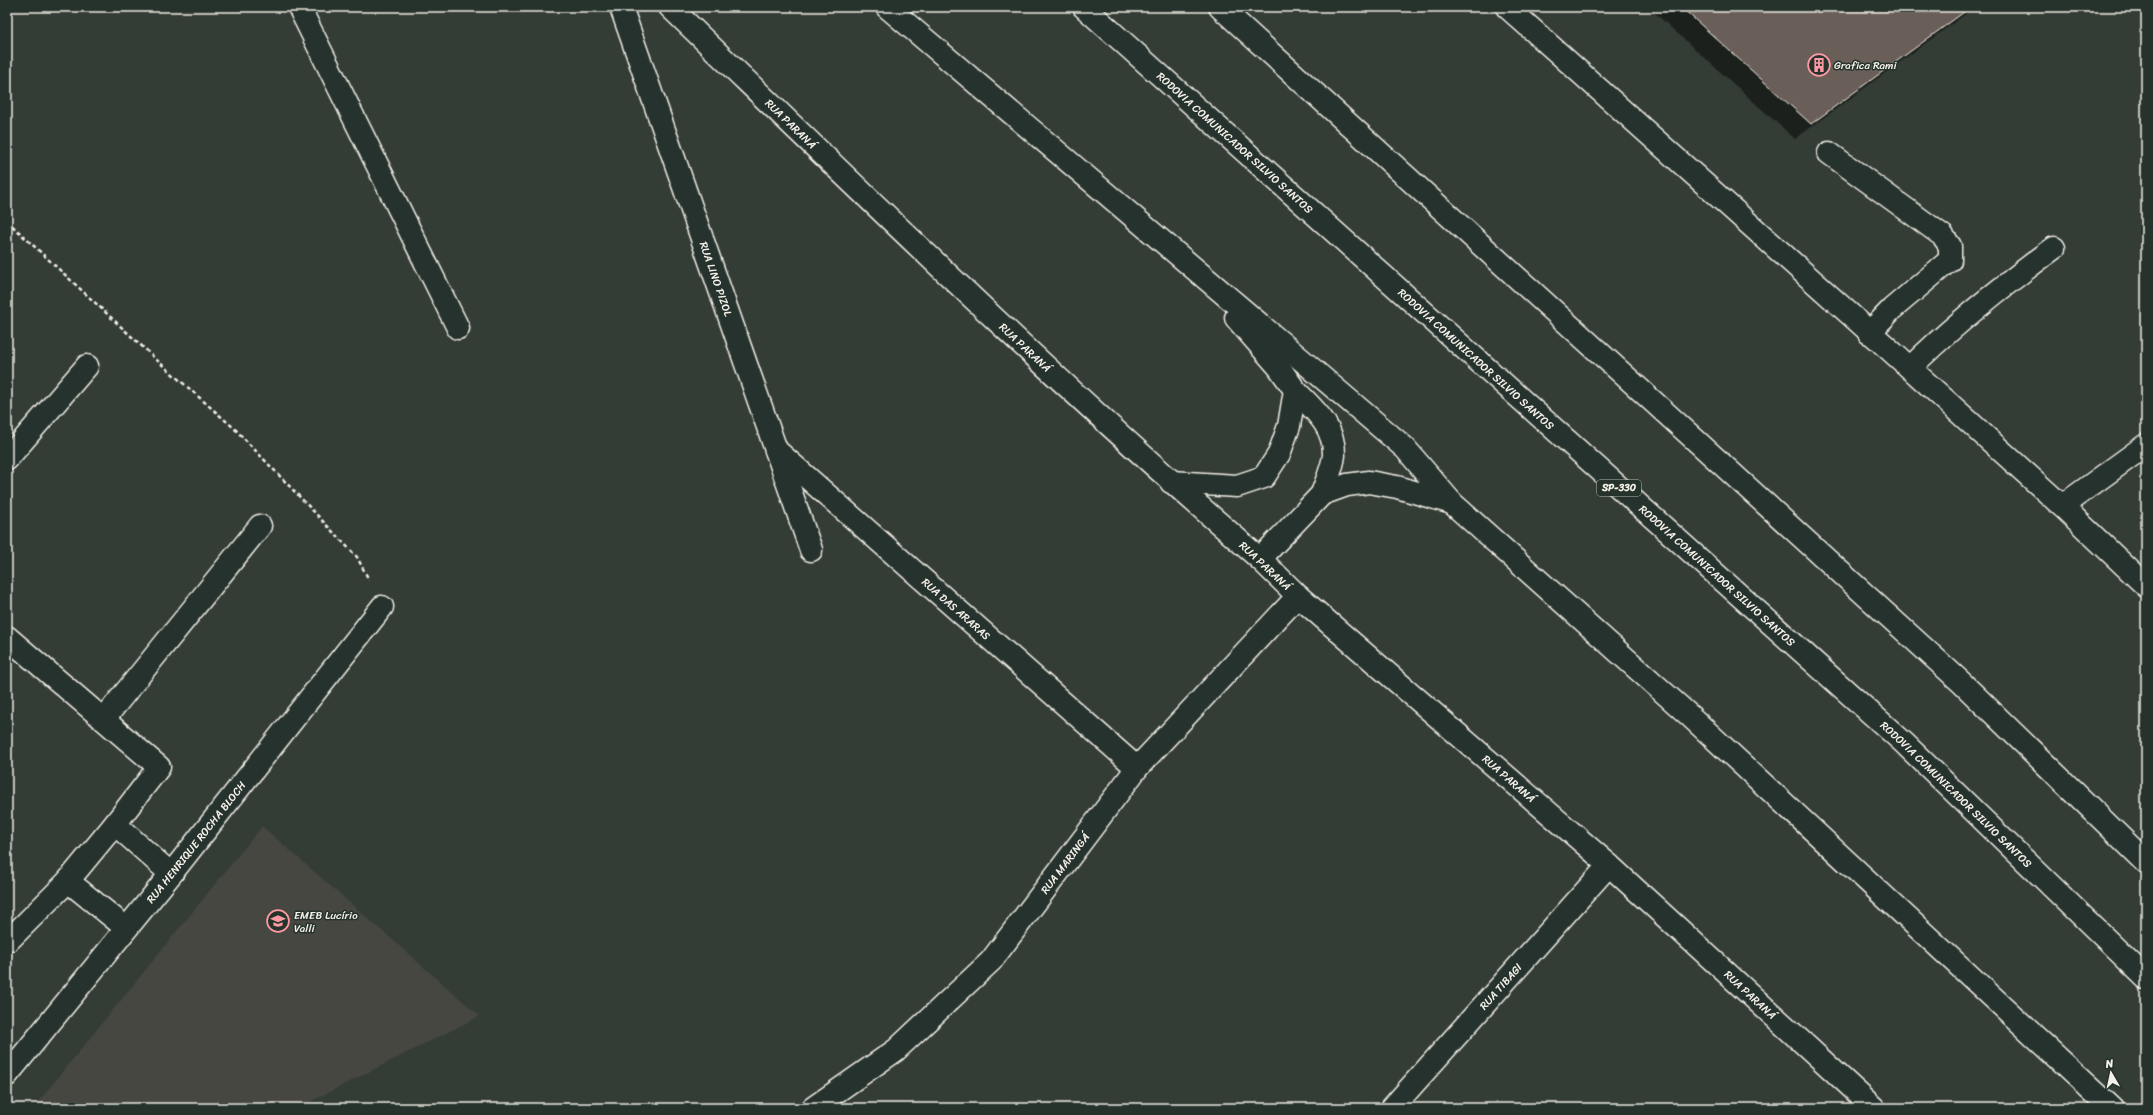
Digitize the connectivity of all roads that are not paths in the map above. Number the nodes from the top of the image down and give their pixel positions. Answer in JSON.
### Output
{"nodes":[{"id":1,"x":299,"y":7,"type":"edge"},
{"id":2,"x":621,"y":7,"type":"edge"},
{"id":3,"x":670,"y":7,"type":"edge"},
{"id":4,"x":886,"y":7,"type":"edge"},
{"id":5,"x":1084,"y":7,"type":"edge"},
{"id":6,"x":1220,"y":7,"type":"edge"},
{"id":7,"x":1506,"y":7,"type":"edge"},
{"id":8,"x":1829,"y":153,"type":"dead end"},
{"id":9,"x":2054,"y":248,"type":"dead end"},
{"id":10,"x":1190,"y":264,"type":"junction"},
{"id":11,"x":458,"y":328,"type":"dead end"},
{"id":12,"x":1868,"y":333,"type":"junction"},
{"id":13,"x":87,"y":366,"type":"dead end"},
{"id":14,"x":1910,"y":368,"type":"junction"},
{"id":15,"x":1295,"y":390,"type":"junction"},
{"id":16,"x":2146,"y":445,"type":"edge"},
{"id":17,"x":775,"y":449,"type":"junction"},
{"id":18,"x":7,"y":459,"type":"edge"},
{"id":19,"x":1171,"y":482,"type":"junction"},
{"id":20,"x":1322,"y":494,"type":"junction"},
{"id":21,"x":1452,"y":503,"type":"junction"},
{"id":22,"x":2062,"y":506,"type":"junction"},
{"id":23,"x":260,"y":526,"type":"dead end"},
{"id":24,"x":811,"y":550,"type":"dead end"},
{"id":25,"x":1260,"y":559,"type":"junction"},
{"id":26,"x":2146,"y":586,"type":"edge"},
{"id":27,"x":1298,"y":596,"type":"junction"},
{"id":28,"x":382,"y":607,"type":"road end"},
{"id":29,"x":7,"y":637,"type":"edge"},
{"id":30,"x":104,"y":719,"type":"junction"},
{"id":31,"x":1136,"y":768,"type":"junction"},
{"id":32,"x":115,"y":824,"type":"junction"},
{"id":33,"x":2146,"y":862,"type":"edge"},
{"id":34,"x":1609,"y":864,"type":"junction"},
{"id":35,"x":170,"y":874,"type":"junction"},
{"id":36,"x":68,"y":882,"type":"junction"},
{"id":37,"x":126,"y":928,"type":"junction"},
{"id":38,"x":7,"y":936,"type":"edge"},
{"id":39,"x":2146,"y":978,"type":"edge"},
{"id":40,"x":7,"y":1075,"type":"edge"},
{"id":41,"x":1873,"y":1107,"type":"edge"},
{"id":42,"x":813,"y":1108,"type":"edge"},
{"id":43,"x":1392,"y":1108,"type":"edge"},
{"id":44,"x":2112,"y":1108,"type":"edge"}],
"edges":[{"from":1,"to":11,"type":"main road"},
{"from":2,"to":17,"type":"main road","name":"RUA LINO PIZOL"},
{"from":3,"to":19,"type":"main road","name":"RUA PARANÁ"},
{"from":4,"to":10,"type":"main road"},
{"from":5,"to":39,"type":"main road","name":"RODOVIA COMUNICADOR SILVIO SANTOS","number":"SP-330"},
{"from":6,"to":33,"type":"main road"},
{"from":7,"to":12,"type":"main road"},
{"from":8,"to":12,"type":"main road"},
{"from":9,"to":14,"type":"main road"},
{"from":10,"to":15,"type":"main road"},
{"from":10,"to":21,"type":"main road"},
{"from":12,"to":14,"type":"main road"},
{"from":13,"to":18,"type":"main road"},
{"from":14,"to":22,"type":"main road"},
{"from":15,"to":19,"type":"main road"},
{"from":15,"to":20,"type":"main road"},
{"from":16,"to":22,"type":"main road"},
{"from":17,"to":24,"type":"main road","name":"RUA LINO PIZOL"},
{"from":17,"to":31,"type":"main road","name":"RUA DAS ARARAS"},
{"from":19,"to":25,"type":"main road","name":"RUA PARANÁ"},
{"from":20,"to":21,"type":"main road"},
{"from":20,"to":25,"type":"main road"},
{"from":21,"to":44,"type":"main road"},
{"from":22,"to":26,"type":"main road"},
{"from":23,"to":30,"type":"main road"},
{"from":25,"to":27,"type":"main road","name":"RUA PARANÁ"},
{"from":27,"to":31,"type":"main road","name":"RUA MARINGÁ"},
{"from":27,"to":34,"type":"main road","name":"RUA PARANÁ"},
{"from":28,"to":35,"type":"main road","name":"RUA HENRIQUE ROCHA BLOCH"},
{"from":29,"to":30,"type":"main road"},
{"from":30,"to":32,"type":"main road"},
{"from":31,"to":42,"type":"main road","name":"RUA MARINGÁ"},
{"from":32,"to":35,"type":"main road"},
{"from":32,"to":36,"type":"main road"},
{"from":34,"to":41,"type":"main road","name":"RUA PARANÁ"},
{"from":34,"to":43,"type":"main road","name":"RUA TIBAGI"},
{"from":35,"to":37,"type":"main road","name":"RUA HENRIQUE ROCHA BLOCH"},
{"from":36,"to":37,"type":"main road"},
{"from":36,"to":38,"type":"main road"},
{"from":37,"to":40,"type":"main road","name":"RUA HENRIQUE ROCHA BLOCH"}]}
